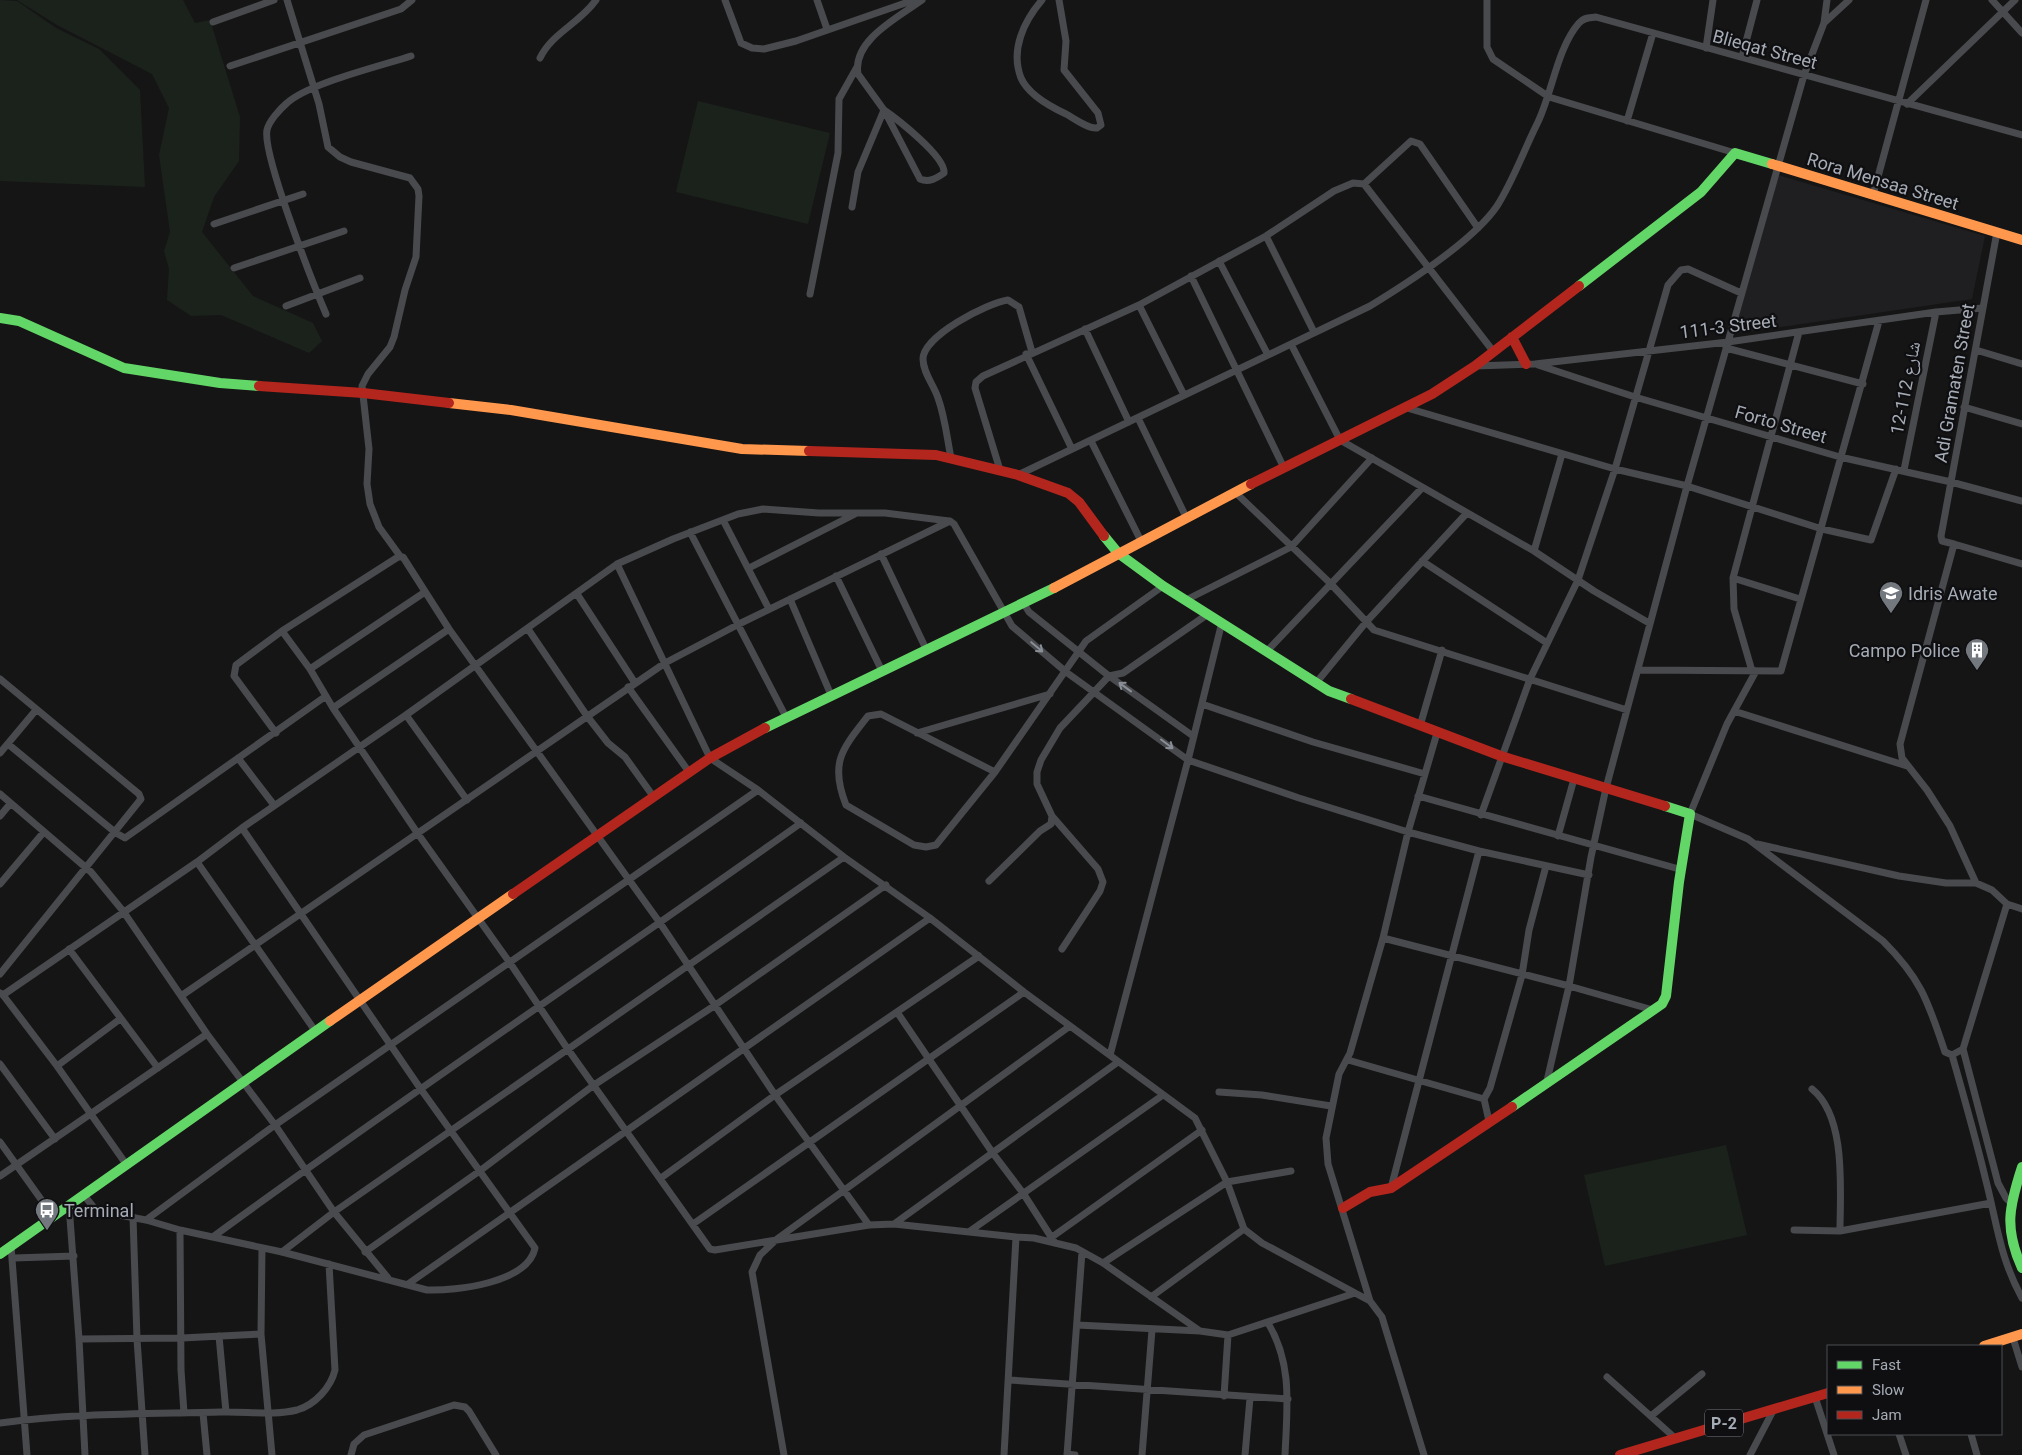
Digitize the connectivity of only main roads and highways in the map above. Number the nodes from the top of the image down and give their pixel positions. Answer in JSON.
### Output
{"nodes":[{"id":1,"x":2022,"y":240,"type":"edge"},
{"id":2,"x":0,"y":318,"type":"edge"},
{"id":3,"x":1512,"y":337,"type":"junction"},
{"id":4,"x":1530,"y":364,"type":"road end"},
{"id":5,"x":1118,"y":553,"type":"junction"},
{"id":6,"x":2022,"y":1167,"type":"edge"},
{"id":7,"x":1343,"y":1208,"type":"road end"},
{"id":8,"x":0,"y":1254,"type":"edge"},
{"id":9,"x":2022,"y":1268,"type":"edge"},
{"id":10,"x":2017,"y":1336,"type":"edge"},
{"id":11,"x":1987,"y":1345,"type":"edge"},
{"id":12,"x":1827,"y":1393,"type":"edge"},
{"id":13,"x":1620,"y":1455,"type":"edge"}],
"edges":[{"from":1,"to":3,"type":"main road","name":"Rora Mensaa Street"},
{"from":2,"to":5,"type":"main road"},
{"from":3,"to":4,"type":"main road"},
{"from":3,"to":5,"type":"main road"},
{"from":5,"to":7,"type":"main road"},
{"from":5,"to":8,"type":"main road"},
{"from":6,"to":9,"type":"main road"},
{"from":10,"to":11,"type":"main road"},
{"from":12,"to":13,"type":"main road","number":"P-2"}]}
